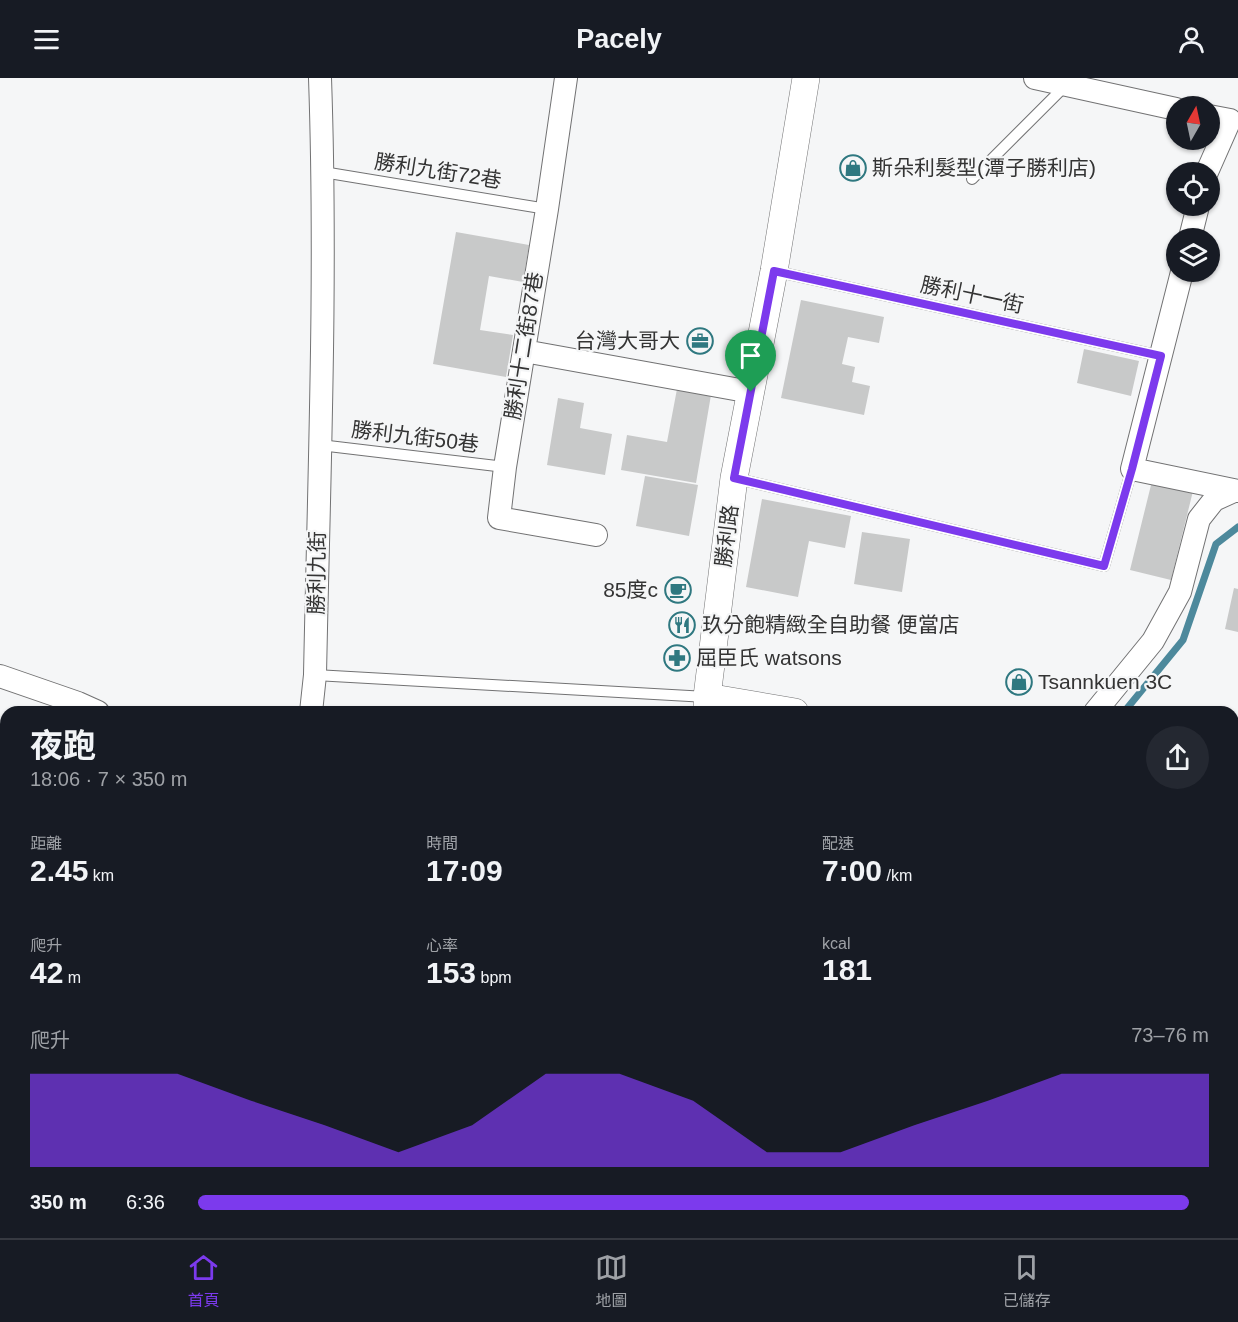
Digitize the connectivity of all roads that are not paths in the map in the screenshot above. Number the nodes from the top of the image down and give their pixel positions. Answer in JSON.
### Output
{"nodes":[{"id":1,"x":320,"y":78,"type":"edge"},
{"id":2,"x":566,"y":78,"type":"edge"},
{"id":3,"x":806,"y":78,"type":"edge"},
{"id":4,"x":1035,"y":78,"type":"edge"},
{"id":5,"x":1065,"y":86,"type":"junction"},
{"id":6,"x":1166,"y":107,"type":"edge"},
{"id":7,"x":1229,"y":117,"type":"edge"},
{"id":8,"x":1211,"y":162,"type":"edge"},
{"id":9,"x":323,"y":172,"type":"junction"},
{"id":10,"x":972,"y":179,"type":"dead end"},
{"id":11,"x":547,"y":209,"type":"junction"},
{"id":12,"x":774,"y":271,"type":"junction"},
{"id":13,"x":1180,"y":282,"type":"edge"},
{"id":14,"x":524,"y":351,"type":"junction"},
{"id":15,"x":1161,"y":356,"type":"junction"},
{"id":16,"x":751,"y":392,"type":"junction"},
{"id":17,"x":320,"y":445,"type":"junction"},
{"id":18,"x":505,"y":468,"type":"junction"},
{"id":19,"x":1132,"y":469,"type":"junction"},
{"id":20,"x":734,"y":478,"type":"junction"},
{"id":21,"x":1236,"y":491,"type":"edge"},
{"id":22,"x":596,"y":536,"type":"dead end"},
{"id":23,"x":315,"y":675,"type":"junction"},
{"id":24,"x":0,"y":676,"type":"edge"},
{"id":25,"x":707,"y":705,"type":"edge"},
{"id":26,"x":82,"y":706,"type":"edge"},
{"id":27,"x":312,"y":706,"type":"edge"},
{"id":28,"x":1100,"y":706,"type":"edge"}],
"edges":[{"from":1,"to":9,"type":"street","name":"勝利九街"},
{"from":2,"to":11,"type":"street","name":"勝利十二街87巷"},
{"from":3,"to":12,"type":"street","name":"勝利路"},
{"from":4,"to":5,"type":"street"},
{"from":5,"to":6,"type":"street"},
{"from":5,"to":10,"type":"lane"},
{"from":7,"to":8,"type":"street"},
{"from":9,"to":11,"type":"lane","name":"勝利九街72巷"},
{"from":9,"to":17,"type":"street","name":"勝利九街"},
{"from":11,"to":14,"type":"street","name":"勝利十二街87巷"},
{"from":12,"to":15,"type":"lane","name":"勝利十一街"},
{"from":12,"to":16,"type":"street","name":"勝利路"},
{"from":13,"to":15,"type":"street"},
{"from":14,"to":16,"type":"street"},
{"from":14,"to":18,"type":"street","name":"勝利十二街87巷"},
{"from":15,"to":19,"type":"street"},
{"from":16,"to":20,"type":"street","name":"勝利路"},
{"from":17,"to":18,"type":"lane","name":"勝利九街50巷"},
{"from":17,"to":23,"type":"street","name":"勝利九街"},
{"from":18,"to":22,"type":"street","name":"勝利十二街87巷"},
{"from":19,"to":20,"type":"lane"},
{"from":19,"to":21,"type":"street"},
{"from":20,"to":25,"type":"street","name":"勝利路"},
{"from":21,"to":28,"type":"street"},
{"from":23,"to":25,"type":"lane"},
{"from":23,"to":27,"type":"street","name":"勝利九街"},
{"from":24,"to":26,"type":"street"}]}
